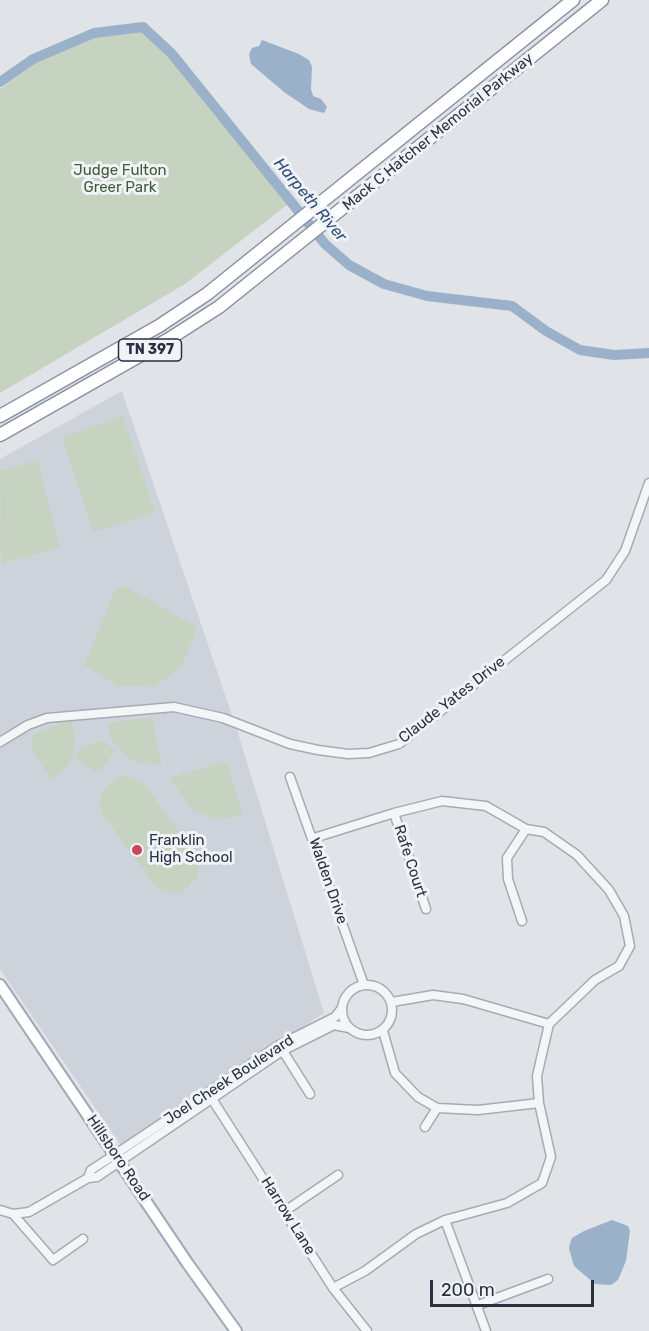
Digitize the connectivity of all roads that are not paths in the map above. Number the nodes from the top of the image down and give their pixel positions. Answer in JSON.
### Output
{"nodes":[{"id":1,"x":573,"y":0,"type":"edge"},
{"id":2,"x":602,"y":0,"type":"edge"},
{"id":3,"x":0,"y":416,"type":"edge"},
{"id":4,"x":0,"y":435,"type":"edge"},
{"id":5,"x":649,"y":483,"type":"edge"},
{"id":6,"x":0,"y":742,"type":"edge"},
{"id":7,"x":290,"y":777,"type":"dead end"},
{"id":8,"x":394,"y":813,"type":"junction"},
{"id":9,"x":526,"y":829,"type":"junction"},
{"id":10,"x":314,"y":838,"type":"junction"},
{"id":11,"x":426,"y":909,"type":"dead end"},
{"id":12,"x":522,"y":921,"type":"dead end"},
{"id":13,"x":0,"y":985,"type":"edge"},
{"id":14,"x":364,"y":985,"type":"junction"},
{"id":15,"x":392,"y":1002,"type":"junction"},
{"id":16,"x":342,"y":1008,"type":"junction"},
{"id":17,"x":549,"y":1024,"type":"junction"},
{"id":18,"x":349,"y":1028,"type":"junction"},
{"id":19,"x":383,"y":1031,"type":"junction"},
{"id":20,"x":281,"y":1048,"type":"junction"},
{"id":21,"x":310,"y":1094,"type":"dead end"},
{"id":22,"x":212,"y":1099,"type":"junction"},
{"id":23,"x":539,"y":1102,"type":"junction"},
{"id":24,"x":437,"y":1108,"type":"junction"},
{"id":25,"x":425,"y":1127,"type":"dead end"},
{"id":26,"x":146,"y":1139,"type":"junction"},
{"id":27,"x":118,"y":1157,"type":"junction"},
{"id":28,"x":338,"y":1175,"type":"dead end"},
{"id":29,"x":0,"y":1210,"type":"edge"},
{"id":30,"x":285,"y":1211,"type":"junction"},
{"id":31,"x":13,"y":1214,"type":"junction"},
{"id":32,"x":445,"y":1220,"type":"junction"},
{"id":33,"x":82,"y":1239,"type":"dead end"},
{"id":34,"x":548,"y":1279,"type":"dead end"},
{"id":35,"x":333,"y":1288,"type":"junction"},
{"id":36,"x":478,"y":1305,"type":"junction"},
{"id":37,"x":236,"y":1331,"type":"edge"},
{"id":38,"x":367,"y":1331,"type":"edge"},
{"id":39,"x":486,"y":1331,"type":"edge"}],
"edges":[{"from":1,"to":3,"type":"highway","name":"Mack C Hatcher Memorial Parkway","number":"TN 397"},
{"from":2,"to":4,"type":"highway","name":"Mack C Hatcher Memorial Parkway","number":"TN 397"},
{"from":5,"to":6,"type":"street","name":"Claude Yates Drive"},
{"from":7,"to":10,"type":"street","name":"Walden Drive"},
{"from":8,"to":9,"type":"street"},
{"from":8,"to":10,"type":"street"},
{"from":8,"to":11,"type":"street","name":"Rafe Court"},
{"from":9,"to":12,"type":"street"},
{"from":9,"to":17,"type":"street"},
{"from":10,"to":14,"type":"street","name":"Walden Drive"},
{"from":13,"to":27,"type":"main road","name":"Hillsboro Road"},
{"from":14,"to":15,"type":"street"},
{"from":14,"to":16,"type":"street"},
{"from":15,"to":17,"type":"street"},
{"from":15,"to":19,"type":"street"},
{"from":16,"to":18,"type":"street"},
{"from":16,"to":20,"type":"street","name":"Joel Cheek Boulevard"},
{"from":17,"to":23,"type":"street"},
{"from":18,"to":19,"type":"street"},
{"from":18,"to":20,"type":"street","name":"Joel Cheek Boulevard"},
{"from":19,"to":24,"type":"street"},
{"from":20,"to":21,"type":"street"},
{"from":20,"to":22,"type":"street","name":"Joel Cheek Boulevard"},
{"from":20,"to":26,"type":"street","name":"Joel Cheek Boulevard"},
{"from":22,"to":26,"type":"street","name":"Joel Cheek Boulevard"},
{"from":22,"to":30,"type":"street","name":"Harrow Lane"},
{"from":23,"to":24,"type":"street"},
{"from":23,"to":32,"type":"street"},
{"from":24,"to":25,"type":"street"},
{"from":26,"to":27,"type":"street","name":"Joel Cheek Boulevard"},
{"from":27,"to":31,"type":"street","name":"Joel Cheek Boulevard"},
{"from":27,"to":37,"type":"main road","name":"Hillsboro Road"},
{"from":28,"to":30,"type":"street"},
{"from":29,"to":31,"type":"street"},
{"from":30,"to":35,"type":"street","name":"Harrow Lane"},
{"from":31,"to":33,"type":"street"},
{"from":32,"to":35,"type":"street"},
{"from":32,"to":36,"type":"street"},
{"from":34,"to":36,"type":"street"},
{"from":35,"to":38,"type":"street","name":"Harrow Lane"},
{"from":36,"to":39,"type":"street"}]}
